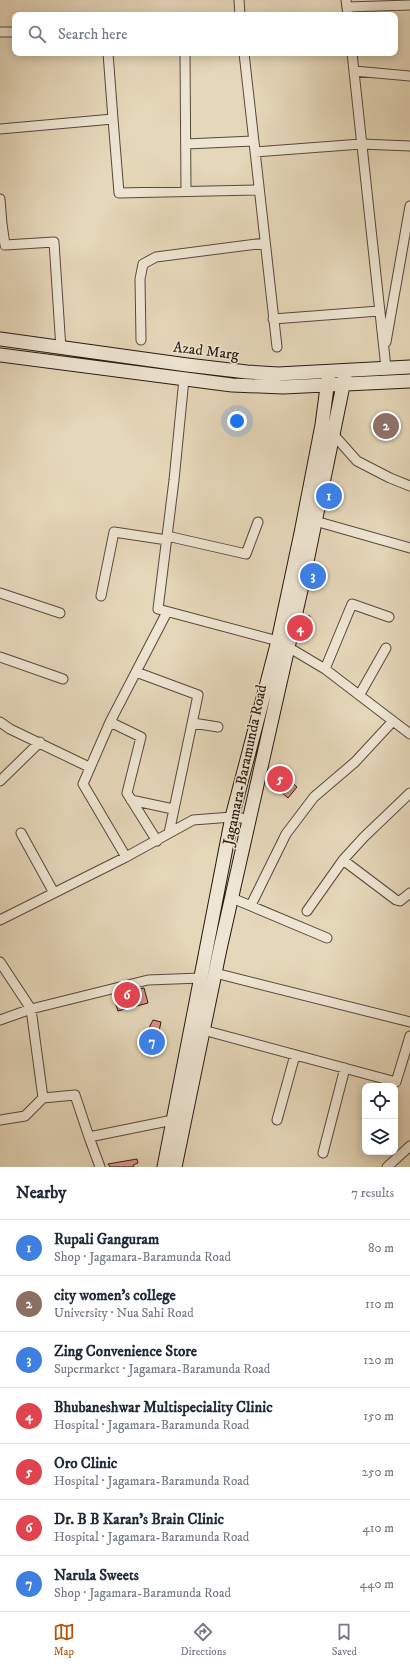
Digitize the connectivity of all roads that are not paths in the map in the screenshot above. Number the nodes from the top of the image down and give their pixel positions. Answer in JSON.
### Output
{"nodes":[{"id":1,"x":239,"y":0,"type":"edge"},
{"id":2,"x":410,"y":5,"type":"edge"},
{"id":3,"x":347,"y":7,"type":"edge"},
{"id":4,"x":240,"y":12,"type":"edge"},
{"id":5,"x":0,"y":32,"type":"edge"},
{"id":6,"x":12,"y":32,"type":"edge"},
{"id":7,"x":108,"y":56,"type":"edge"},
{"id":8,"x":185,"y":56,"type":"edge"},
{"id":9,"x":244,"y":56,"type":"edge"},
{"id":10,"x":352,"y":56,"type":"edge"},
{"id":11,"x":354,"y":70,"type":"junction"},
{"id":12,"x":410,"y":76,"type":"edge"},
{"id":13,"x":113,"y":119,"type":"junction"},
{"id":14,"x":0,"y":129,"type":"edge"},
{"id":15,"x":253,"y":141,"type":"junction"},
{"id":16,"x":186,"y":144,"type":"junction"},
{"id":17,"x":361,"y":144,"type":"junction"},
{"id":18,"x":410,"y":146,"type":"edge"},
{"id":19,"x":255,"y":152,"type":"junction"},
{"id":20,"x":259,"y":190,"type":"junction"},
{"id":21,"x":186,"y":192,"type":"junction"},
{"id":22,"x":0,"y":199,"type":"edge"},
{"id":23,"x":410,"y":206,"type":"edge"},
{"id":24,"x":1,"y":224,"type":"edge"},
{"id":25,"x":265,"y":242,"type":"junction"},
{"id":26,"x":379,"y":311,"type":"junction"},
{"id":27,"x":274,"y":319,"type":"junction"},
{"id":28,"x":0,"y":339,"type":"edge"},
{"id":29,"x":141,"y":340,"type":"dead end"},
{"id":30,"x":277,"y":347,"type":"dead end"},
{"id":31,"x":61,"y":348,"type":"junction"},
{"id":32,"x":384,"y":354,"type":"junction"},
{"id":33,"x":0,"y":355,"type":"edge"},
{"id":34,"x":410,"y":367,"type":"edge"},
{"id":35,"x":386,"y":368,"type":"junction"},
{"id":36,"x":346,"y":371,"type":"junction"},
{"id":37,"x":329,"y":372,"type":"junction"},
{"id":38,"x":184,"y":379,"type":"junction"},
{"id":39,"x":410,"y":381,"type":"edge"},
{"id":40,"x":344,"y":384,"type":"junction"},
{"id":41,"x":328,"y":385,"type":"junction"},
{"id":42,"x":333,"y":434,"type":"junction"},
{"id":43,"x":410,"y":486,"type":"edge"},
{"id":44,"x":315,"y":521,"type":"junction"},
{"id":45,"x":258,"y":522,"type":"dead end"},
{"id":46,"x":167,"y":538,"type":"junction"},
{"id":47,"x":410,"y":548,"type":"edge"},
{"id":48,"x":0,"y":593,"type":"edge"},
{"id":49,"x":101,"y":596,"type":"dead end"},
{"id":50,"x":168,"y":612,"type":"junction"},
{"id":51,"x":60,"y":613,"type":"dead end"},
{"id":52,"x":389,"y":617,"type":"dead end"},
{"id":53,"x":283,"y":644,"type":"junction"},
{"id":54,"x":386,"y":648,"type":"dead end"},
{"id":55,"x":0,"y":657,"type":"edge"},
{"id":56,"x":325,"y":669,"type":"junction"},
{"id":57,"x":136,"y":672,"type":"junction"},
{"id":58,"x":63,"y":680,"type":"dead end"},
{"id":59,"x":360,"y":694,"type":"junction"},
{"id":60,"x":393,"y":721,"type":"junction"},
{"id":61,"x":0,"y":722,"type":"edge"},
{"id":62,"x":110,"y":722,"type":"junction"},
{"id":63,"x":193,"y":723,"type":"junction"},
{"id":64,"x":218,"y":727,"type":"dead end"},
{"id":65,"x":409,"y":730,"type":"edge"},
{"id":66,"x":40,"y":742,"type":"junction"},
{"id":67,"x":89,"y":767,"type":"junction"},
{"id":68,"x":0,"y":781,"type":"edge"},
{"id":69,"x":410,"y":793,"type":"edge"},
{"id":70,"x":131,"y":800,"type":"junction"},
{"id":71,"x":173,"y":809,"type":"junction"},
{"id":72,"x":232,"y":817,"type":"junction"},
{"id":73,"x":250,"y":819,"type":"junction"},
{"id":74,"x":21,"y":833,"type":"dead end"},
{"id":75,"x":169,"y":834,"type":"junction"},
{"id":76,"x":157,"y":841,"type":"junction"},
{"id":77,"x":126,"y":857,"type":"junction"},
{"id":78,"x":343,"y":860,"type":"junction"},
{"id":79,"x":54,"y":893,"type":"junction"},
{"id":80,"x":410,"y":893,"type":"edge"},
{"id":81,"x":232,"y":898,"type":"junction"},
{"id":82,"x":251,"y":905,"type":"junction"},
{"id":83,"x":308,"y":910,"type":"dead end"},
{"id":84,"x":0,"y":920,"type":"edge"},
{"id":85,"x":327,"y":938,"type":"dead end"},
{"id":86,"x":0,"y":962,"type":"edge"},
{"id":87,"x":215,"y":973,"type":"junction"},
{"id":88,"x":201,"y":978,"type":"junction"},
{"id":89,"x":32,"y":1009,"type":"junction"},
{"id":90,"x":0,"y":1020,"type":"edge"},
{"id":91,"x":410,"y":1022,"type":"edge"},
{"id":92,"x":203,"y":1030,"type":"junction"},
{"id":93,"x":410,"y":1036,"type":"edge"},
{"id":94,"x":295,"y":1055,"type":"junction"},
{"id":95,"x":345,"y":1068,"type":"junction"},
{"id":96,"x":392,"y":1083,"type":"edge"},
{"id":97,"x":395,"y":1083,"type":"edge"},
{"id":98,"x":43,"y":1098,"type":"junction"},
{"id":99,"x":0,"y":1120,"type":"edge"},
{"id":100,"x":173,"y":1120,"type":"junction"},
{"id":101,"x":277,"y":1120,"type":"dead end"},
{"id":102,"x":89,"y":1137,"type":"junction"},
{"id":103,"x":410,"y":1146,"type":"edge"},
{"id":104,"x":323,"y":1153,"type":"dead end"},
{"id":105,"x":100,"y":1167,"type":"edge"},
{"id":106,"x":164,"y":1167,"type":"edge"},
{"id":107,"x":175,"y":1167,"type":"edge"},
{"id":108,"x":387,"y":1167,"type":"edge"}],
"edges":[{"from":1,"to":4,"type":"street"},
{"from":2,"to":3,"type":"street"},
{"from":5,"to":6,"type":"street"},
{"from":7,"to":13,"type":"street"},
{"from":8,"to":16,"type":"street"},
{"from":9,"to":15,"type":"street"},
{"from":10,"to":11,"type":"street"},
{"from":11,"to":12,"type":"street"},
{"from":11,"to":17,"type":"street"},
{"from":13,"to":14,"type":"street"},
{"from":13,"to":21,"type":"street"},
{"from":15,"to":16,"type":"street"},
{"from":15,"to":19,"type":"street"},
{"from":16,"to":21,"type":"street"},
{"from":17,"to":18,"type":"street"},
{"from":17,"to":19,"type":"street"},
{"from":17,"to":26,"type":"street"},
{"from":19,"to":20,"type":"street"},
{"from":20,"to":21,"type":"street"},
{"from":20,"to":25,"type":"street"},
{"from":22,"to":24,"type":"street"},
{"from":23,"to":32,"type":"street"},
{"from":24,"to":31,"type":"street"},
{"from":25,"to":27,"type":"street"},
{"from":25,"to":29,"type":"street"},
{"from":26,"to":27,"type":"street"},
{"from":26,"to":32,"type":"street"},
{"from":27,"to":30,"type":"street"},
{"from":28,"to":31,"type":"street","name":"Azad Marg"},
{"from":31,"to":37,"type":"street","name":"Azad Marg"},
{"from":32,"to":35,"type":"street"},
{"from":33,"to":38,"type":"street","name":"Azad Marg"},
{"from":34,"to":35,"type":"street","name":"Azad Marg"},
{"from":35,"to":36,"type":"street","name":"Azad Marg"},
{"from":36,"to":37,"type":"street","name":"Azad Marg"},
{"from":36,"to":40,"type":"street","name":"Jagamara-Baramunda Road"},
{"from":37,"to":41,"type":"street","name":"Jagamara-Baramunda Road"},
{"from":38,"to":41,"type":"street","name":"Azad Marg"},
{"from":38,"to":46,"type":"street"},
{"from":39,"to":40,"type":"street","name":"Azad Marg"},
{"from":40,"to":41,"type":"street","name":"Azad Marg"},
{"from":40,"to":42,"type":"street","name":"Jagamara-Baramunda Road"},
{"from":41,"to":53,"type":"street","name":"Jagamara-Baramunda Road"},
{"from":42,"to":43,"type":"street"},
{"from":42,"to":44,"type":"street","name":"Jagamara-Baramunda Road"},
{"from":44,"to":47,"type":"street"},
{"from":44,"to":53,"type":"street","name":"Jagamara-Baramunda Road"},
{"from":45,"to":46,"type":"street"},
{"from":46,"to":49,"type":"street"},
{"from":46,"to":50,"type":"street"},
{"from":48,"to":51,"type":"street"},
{"from":50,"to":53,"type":"street"},
{"from":50,"to":57,"type":"street"},
{"from":52,"to":56,"type":"street"},
{"from":53,"to":56,"type":"street"},
{"from":53,"to":72,"type":"street","name":"Jagamara-Baramunda Road"},
{"from":53,"to":73,"type":"street","name":"Jagamara-Baramunda Road"},
{"from":54,"to":59,"type":"street"},
{"from":55,"to":58,"type":"street"},
{"from":56,"to":59,"type":"street"},
{"from":57,"to":62,"type":"street"},
{"from":57,"to":63,"type":"street"},
{"from":59,"to":60,"type":"street"},
{"from":60,"to":65,"type":"street"},
{"from":60,"to":82,"type":"street"},
{"from":61,"to":66,"type":"street"},
{"from":62,"to":67,"type":"street"},
{"from":62,"to":70,"type":"street"},
{"from":63,"to":64,"type":"street"},
{"from":63,"to":71,"type":"street"},
{"from":66,"to":67,"type":"street"},
{"from":66,"to":68,"type":"street"},
{"from":67,"to":77,"type":"street"},
{"from":69,"to":78,"type":"street"},
{"from":70,"to":71,"type":"street"},
{"from":70,"to":76,"type":"street"},
{"from":71,"to":75,"type":"street"},
{"from":72,"to":73,"type":"street"},
{"from":72,"to":75,"type":"street"},
{"from":72,"to":88,"type":"street","name":"Jagamara-Baramunda Road"},
{"from":73,"to":81,"type":"street","name":"Jagamara-Baramunda Road"},
{"from":74,"to":79,"type":"street"},
{"from":75,"to":76,"type":"street"},
{"from":76,"to":77,"type":"street"},
{"from":77,"to":79,"type":"street"},
{"from":78,"to":80,"type":"street"},
{"from":78,"to":83,"type":"street"},
{"from":79,"to":84,"type":"street"},
{"from":81,"to":82,"type":"street"},
{"from":81,"to":87,"type":"street","name":"Jagamara-Baramunda Road"},
{"from":82,"to":85,"type":"street"},
{"from":86,"to":89,"type":"street"},
{"from":87,"to":91,"type":"street"},
{"from":87,"to":92,"type":"street","name":"Jagamara-Baramunda Road"},
{"from":88,"to":89,"type":"street"},
{"from":88,"to":100,"type":"street","name":"Jagamara-Baramunda Road"},
{"from":89,"to":90,"type":"street"},
{"from":89,"to":98,"type":"street"},
{"from":92,"to":94,"type":"street"},
{"from":92,"to":107,"type":"street","name":"Jagamara-Baramunda Road"},
{"from":93,"to":97,"type":"street"},
{"from":94,"to":95,"type":"street"},
{"from":94,"to":101,"type":"street"},
{"from":95,"to":96,"type":"street"},
{"from":95,"to":104,"type":"street"},
{"from":98,"to":99,"type":"street"},
{"from":98,"to":102,"type":"street"},
{"from":100,"to":102,"type":"street"},
{"from":100,"to":106,"type":"street","name":"Jagamara-Baramunda Road"},
{"from":102,"to":105,"type":"street"},
{"from":103,"to":108,"type":"street"}]}
